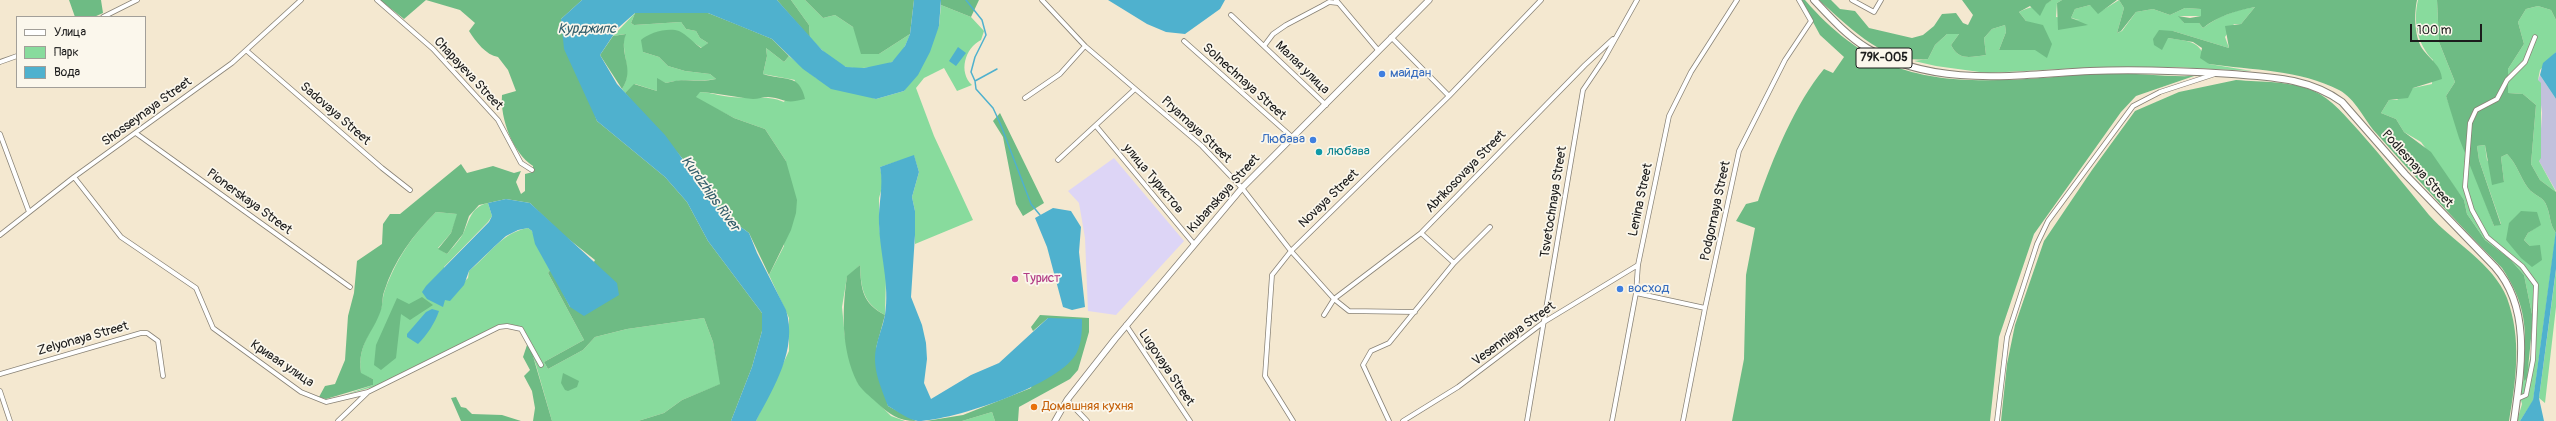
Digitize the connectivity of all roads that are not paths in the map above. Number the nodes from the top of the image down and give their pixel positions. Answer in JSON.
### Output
{"nodes":[{"id":1,"x":137,"y":0,"type":"edge"},
{"id":2,"x":301,"y":0,"type":"edge"},
{"id":3,"x":377,"y":0,"type":"edge"},
{"id":4,"x":1042,"y":0,"type":"edge"},
{"id":5,"x":1429,"y":0,"type":"edge"},
{"id":6,"x":1541,"y":0,"type":"edge"},
{"id":7,"x":1637,"y":0,"type":"edge"},
{"id":8,"x":1737,"y":0,"type":"edge"},
{"id":9,"x":1799,"y":0,"type":"edge"},
{"id":10,"x":1814,"y":0,"type":"edge"},
{"id":11,"x":1852,"y":0,"type":"edge"},
{"id":12,"x":1881,"y":0,"type":"edge"},
{"id":13,"x":1337,"y":1,"type":"edge"},
{"id":14,"x":1231,"y":15,"type":"dead end"},
{"id":15,"x":105,"y":16,"type":"edge"},
{"id":16,"x":1616,"y":36,"type":"junction"},
{"id":17,"x":1391,"y":37,"type":"junction"},
{"id":18,"x":2535,"y":37,"type":"dead end"},
{"id":19,"x":1184,"y":41,"type":"dead end"},
{"id":20,"x":1085,"y":46,"type":"junction"},
{"id":21,"x":1264,"y":46,"type":"junction"},
{"id":22,"x":1378,"y":50,"type":"junction"},
{"id":23,"x":247,"y":51,"type":"junction"},
{"id":24,"x":16,"y":56,"type":"edge"},
{"id":25,"x":0,"y":62,"type":"edge"},
{"id":26,"x":2217,"y":73,"type":"junction"},
{"id":27,"x":1135,"y":89,"type":"junction"},
{"id":28,"x":1449,"y":96,"type":"junction"},
{"id":29,"x":1025,"y":98,"type":"dead end"},
{"id":30,"x":1326,"y":105,"type":"junction"},
{"id":31,"x":1096,"y":126,"type":"junction"},
{"id":32,"x":0,"y":134,"type":"edge"},
{"id":33,"x":137,"y":134,"type":"junction"},
{"id":34,"x":1292,"y":137,"type":"junction"},
{"id":35,"x":1058,"y":160,"type":"dead end"},
{"id":36,"x":532,"y":170,"type":"dead end"},
{"id":37,"x":74,"y":177,"type":"junction"},
{"id":38,"x":1242,"y":188,"type":"junction"},
{"id":39,"x":410,"y":190,"type":"dead end"},
{"id":40,"x":29,"y":212,"type":"junction"},
{"id":41,"x":1490,"y":227,"type":"dead end"},
{"id":42,"x":1421,"y":233,"type":"junction"},
{"id":43,"x":0,"y":235,"type":"edge"},
{"id":44,"x":1194,"y":244,"type":"junction"},
{"id":45,"x":1291,"y":251,"type":"junction"},
{"id":46,"x":1454,"y":263,"type":"junction"},
{"id":47,"x":1638,"y":265,"type":"junction"},
{"id":48,"x":350,"y":287,"type":"dead end"},
{"id":49,"x":1636,"y":293,"type":"junction"},
{"id":50,"x":1334,"y":299,"type":"junction"},
{"id":51,"x":1705,"y":308,"type":"junction"},
{"id":52,"x":1415,"y":312,"type":"junction"},
{"id":53,"x":1324,"y":315,"type":"dead end"},
{"id":54,"x":1544,"y":322,"type":"junction"},
{"id":55,"x":1126,"y":326,"type":"junction"},
{"id":56,"x":541,"y":365,"type":"dead end"},
{"id":57,"x":0,"y":374,"type":"edge"},
{"id":58,"x":163,"y":376,"type":"dead end"},
{"id":59,"x":0,"y":391,"type":"edge"},
{"id":60,"x":368,"y":392,"type":"junction"},
{"id":61,"x":2517,"y":399,"type":"junction"},
{"id":62,"x":1067,"y":400,"type":"junction"},
{"id":63,"x":10,"y":421,"type":"edge"},
{"id":64,"x":338,"y":421,"type":"edge"},
{"id":65,"x":1055,"y":421,"type":"edge"},
{"id":66,"x":1087,"y":421,"type":"edge"},
{"id":67,"x":1190,"y":421,"type":"edge"},
{"id":68,"x":1293,"y":421,"type":"edge"},
{"id":69,"x":1390,"y":421,"type":"edge"},
{"id":70,"x":1403,"y":421,"type":"edge"},
{"id":71,"x":1527,"y":421,"type":"edge"},
{"id":72,"x":1612,"y":421,"type":"edge"},
{"id":73,"x":1683,"y":421,"type":"edge"},
{"id":74,"x":1997,"y":421,"type":"edge"},
{"id":75,"x":2514,"y":421,"type":"edge"}],
"edges":[{"from":1,"to":15,"type":"street"},
{"from":2,"to":23,"type":"street","name":"Shosseynaya Street"},
{"from":3,"to":36,"type":"street","name":"Chapayeva Street"},
{"from":4,"to":20,"type":"street","name":"Pryamaya Street"},
{"from":5,"to":17,"type":"main road","name":"Kubanskaya Street"},
{"from":6,"to":28,"type":"street","name":"Novaya Street"},
{"from":7,"to":16,"type":"street","name":"Tsvetochnaya Street"},
{"from":8,"to":47,"type":"street","name":"Lenina Street"},
{"from":9,"to":51,"type":"street","name":"Podgornaya Street"},
{"from":10,"to":26,"type":"main road","name":"Podlesnaya Street","number":"79К-005"},
{"from":11,"to":12,"type":"street"},
{"from":13,"to":21,"type":"street","name":"Малая улица"},
{"from":13,"to":22,"type":"street","name":"Малая улица"},
{"from":14,"to":21,"type":"street","name":"Малая улица"},
{"from":16,"to":42,"type":"street","name":"Abrikosovaya Street"},
{"from":16,"to":54,"type":"street","name":"Tsvetochnaya Street"},
{"from":17,"to":22,"type":"main road","name":"Kubanskaya Street"},
{"from":17,"to":28,"type":"street"},
{"from":18,"to":61,"type":"street"},
{"from":19,"to":34,"type":"street","name":"Solnechnaya Street"},
{"from":20,"to":27,"type":"street","name":"Pryamaya Street"},
{"from":20,"to":29,"type":"street"},
{"from":21,"to":30,"type":"street","name":"Малая улица"},
{"from":22,"to":30,"type":"main road","name":"Kubanskaya Street"},
{"from":23,"to":33,"type":"street","name":"Shosseynaya Street"},
{"from":23,"to":39,"type":"street","name":"Sadovaya Street"},
{"from":24,"to":25,"type":"street"},
{"from":26,"to":61,"type":"main road","name":"Podlesnaya Street"},
{"from":26,"to":74,"type":"street"},
{"from":27,"to":31,"type":"street"},
{"from":27,"to":38,"type":"street","name":"Pryamaya Street"},
{"from":28,"to":45,"type":"street","name":"Novaya Street"},
{"from":30,"to":34,"type":"main road","name":"Kubanskaya Street"},
{"from":31,"to":35,"type":"street"},
{"from":31,"to":44,"type":"street","name":"улица Туристов"},
{"from":32,"to":40,"type":"street"},
{"from":33,"to":37,"type":"street","name":"Shosseynaya Street"},
{"from":33,"to":48,"type":"street","name":"Pionerskaya Street"},
{"from":34,"to":38,"type":"main road","name":"Kubanskaya Street"},
{"from":37,"to":40,"type":"street","name":"Shosseynaya Street"},
{"from":37,"to":60,"type":"street","name":"Кривая улица"},
{"from":38,"to":44,"type":"main road","name":"Kubanskaya Street"},
{"from":38,"to":45,"type":"street","name":"Pryamaya Street"},
{"from":40,"to":43,"type":"street","name":"Shosseynaya Street"},
{"from":41,"to":46,"type":"street"},
{"from":42,"to":46,"type":"street"},
{"from":42,"to":50,"type":"street","name":"Abrikosovaya Street"},
{"from":44,"to":55,"type":"main road","name":"Kubanskaya Street"},
{"from":45,"to":50,"type":"street","name":"Pryamaya Street"},
{"from":45,"to":68,"type":"street","name":"Novaya Street"},
{"from":46,"to":52,"type":"street"},
{"from":47,"to":49,"type":"street","name":"Lenina Street"},
{"from":47,"to":54,"type":"street","name":"Vesenniaya Street"},
{"from":49,"to":51,"type":"street"},
{"from":49,"to":72,"type":"street","name":"Lenina Street"},
{"from":50,"to":52,"type":"street","name":"Pryamaya Street"},
{"from":50,"to":53,"type":"street","name":"Abrikosovaya Street"},
{"from":51,"to":73,"type":"street","name":"Podgornaya Street"},
{"from":52,"to":69,"type":"street"},
{"from":54,"to":70,"type":"street","name":"Vesenniaya Street"},
{"from":54,"to":71,"type":"street","name":"Tsvetochnaya Street"},
{"from":55,"to":62,"type":"main road","name":"Kubanskaya Street"},
{"from":55,"to":67,"type":"street","name":"Lugovaya Street"},
{"from":56,"to":60,"type":"street","name":"Кривая улица"},
{"from":57,"to":58,"type":"street","name":"Zelyonaya Street"},
{"from":59,"to":63,"type":"street"},
{"from":60,"to":64,"type":"street"},
{"from":61,"to":75,"type":"main road","name":"Podlesnaya Street"},
{"from":62,"to":65,"type":"main road","name":"Kubanskaya Street"},
{"from":62,"to":66,"type":"street"}]}
